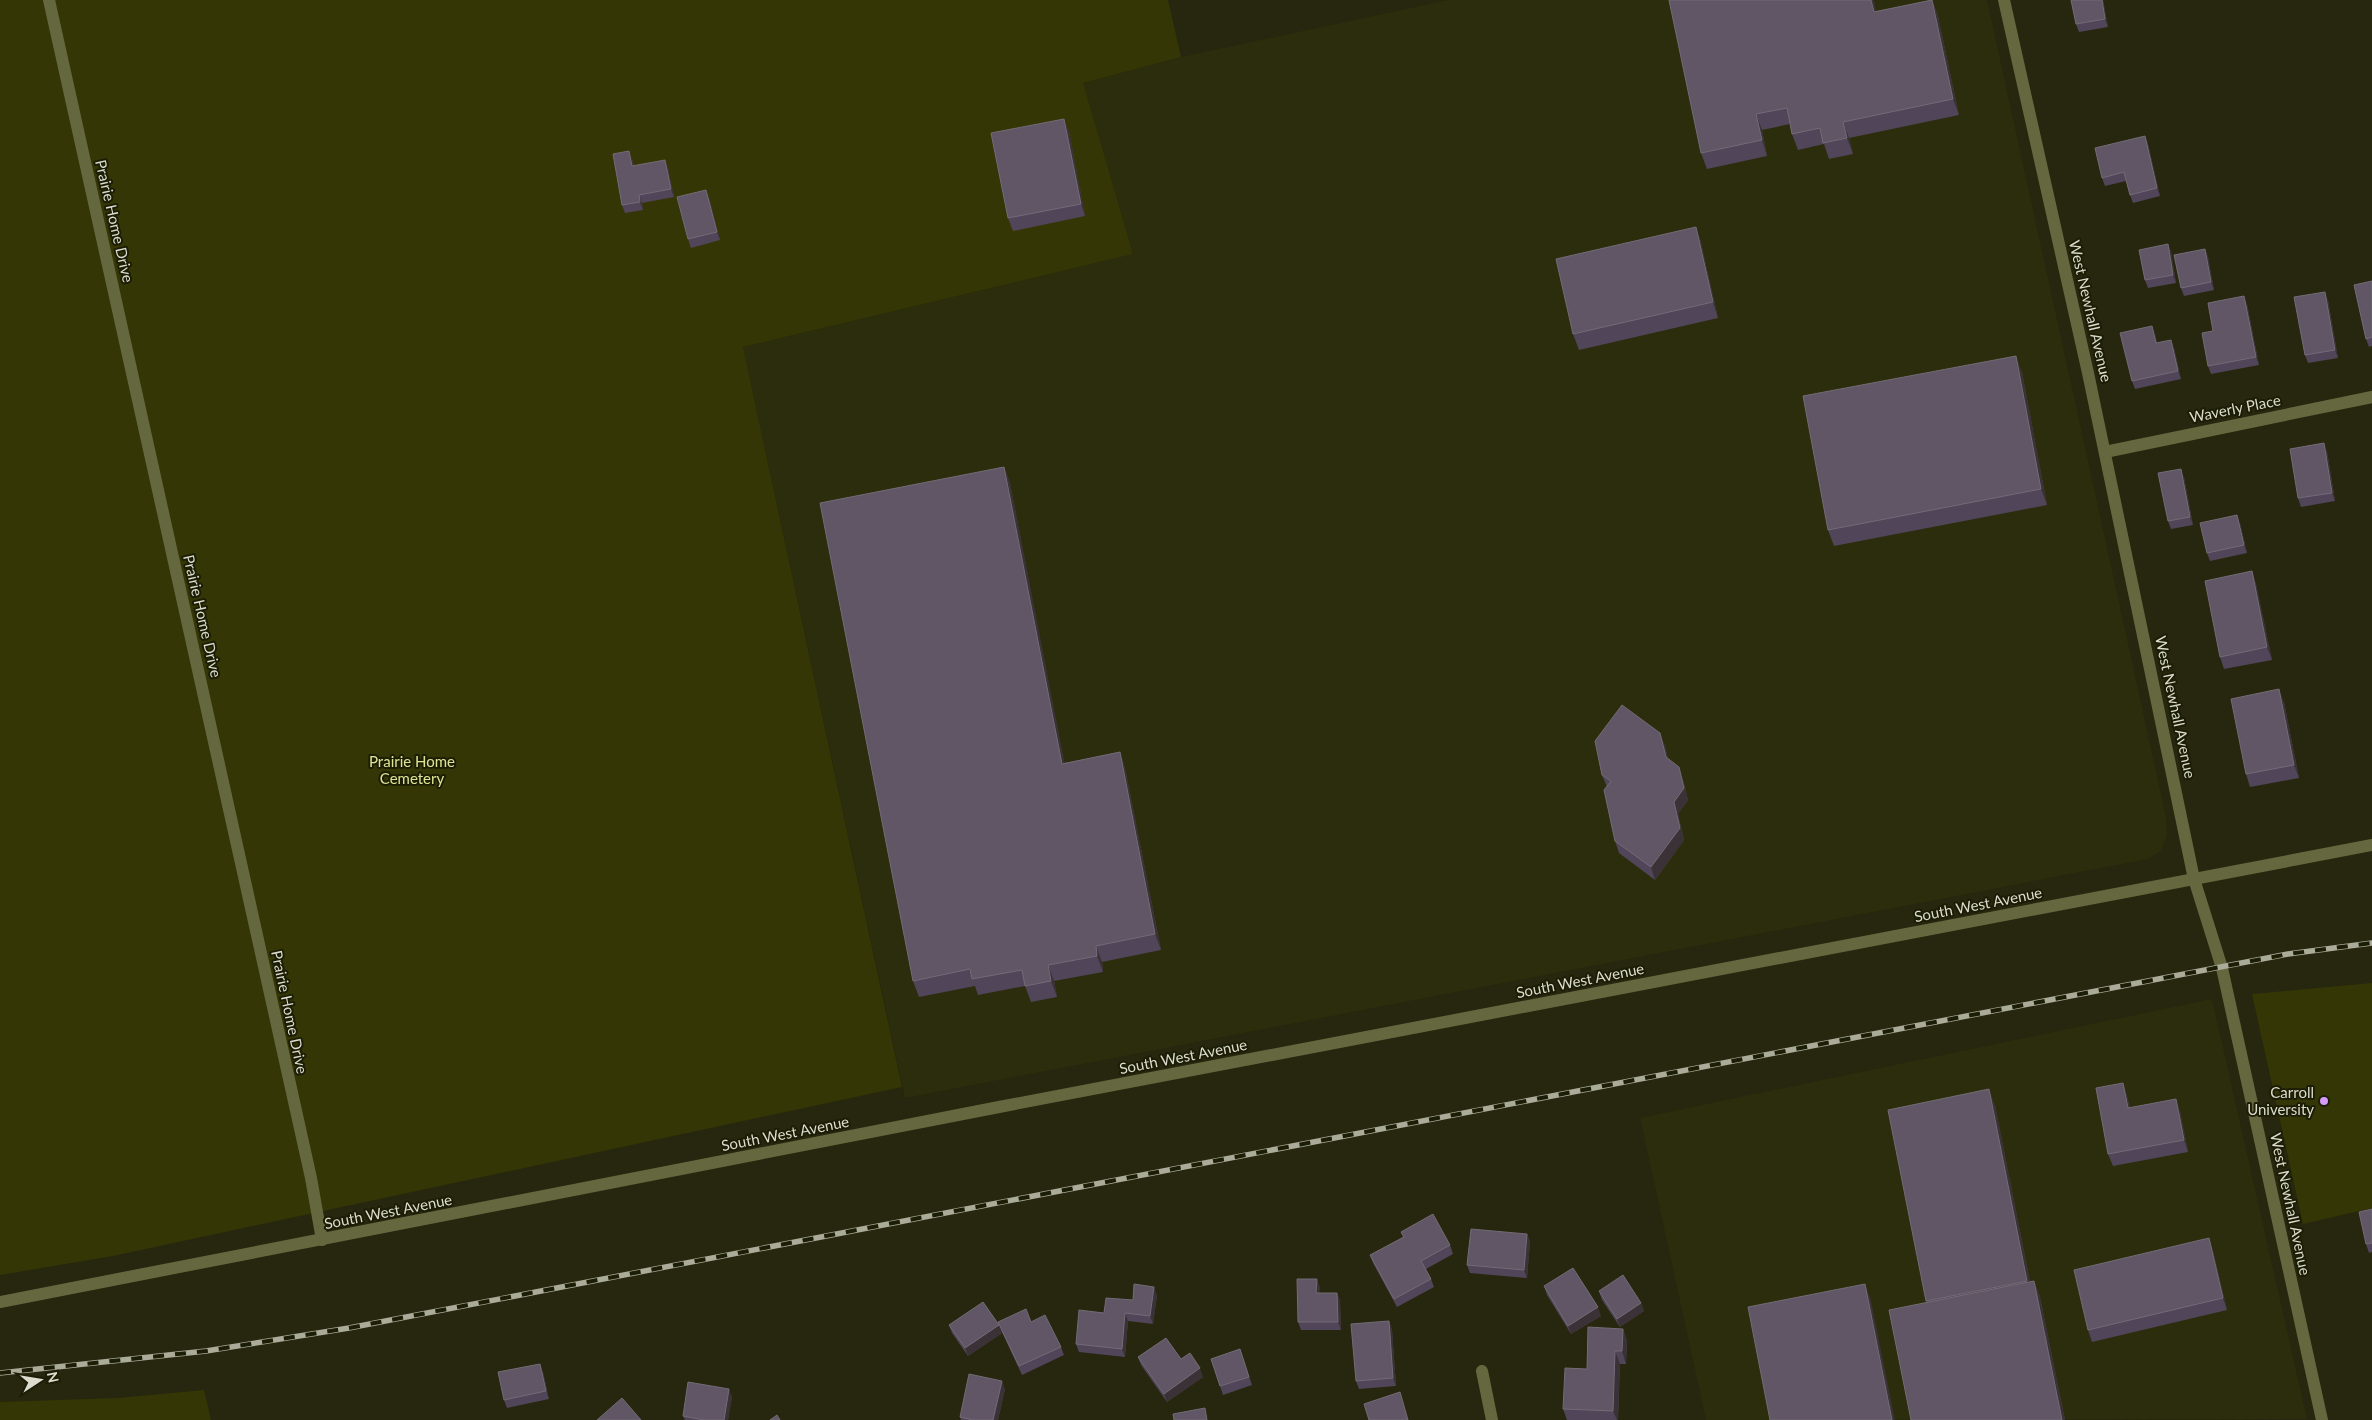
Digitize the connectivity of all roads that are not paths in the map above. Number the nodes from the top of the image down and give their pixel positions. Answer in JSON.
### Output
{"nodes":[{"id":1,"x":49,"y":0,"type":"edge"},
{"id":2,"x":2004,"y":0,"type":"edge"},
{"id":3,"x":2372,"y":397,"type":"edge"},
{"id":4,"x":2105,"y":452,"type":"junction"},
{"id":5,"x":2372,"y":844,"type":"edge"},
{"id":6,"x":2194,"y":879,"type":"junction"},
{"id":7,"x":322,"y":1240,"type":"junction"},
{"id":8,"x":0,"y":1302,"type":"edge"},
{"id":9,"x":1482,"y":1371,"type":"dead end"},
{"id":10,"x":1492,"y":1420,"type":"edge"},
{"id":11,"x":2322,"y":1420,"type":"edge"}],
"edges":[{"from":1,"to":7,"type":"street","name":"Prairie Home Drive"},
{"from":2,"to":4,"type":"street","name":"West Newhall Avenue"},
{"from":3,"to":4,"type":"street","name":"Waverly Place"},
{"from":4,"to":6,"type":"street","name":"West Newhall Avenue"},
{"from":5,"to":6,"type":"street","name":"South West Avenue"},
{"from":6,"to":7,"type":"street","name":"South West Avenue"},
{"from":6,"to":11,"type":"street","name":"West Newhall Avenue"},
{"from":7,"to":8,"type":"street","name":"South West Avenue"},
{"from":9,"to":10,"type":"street"}]}
